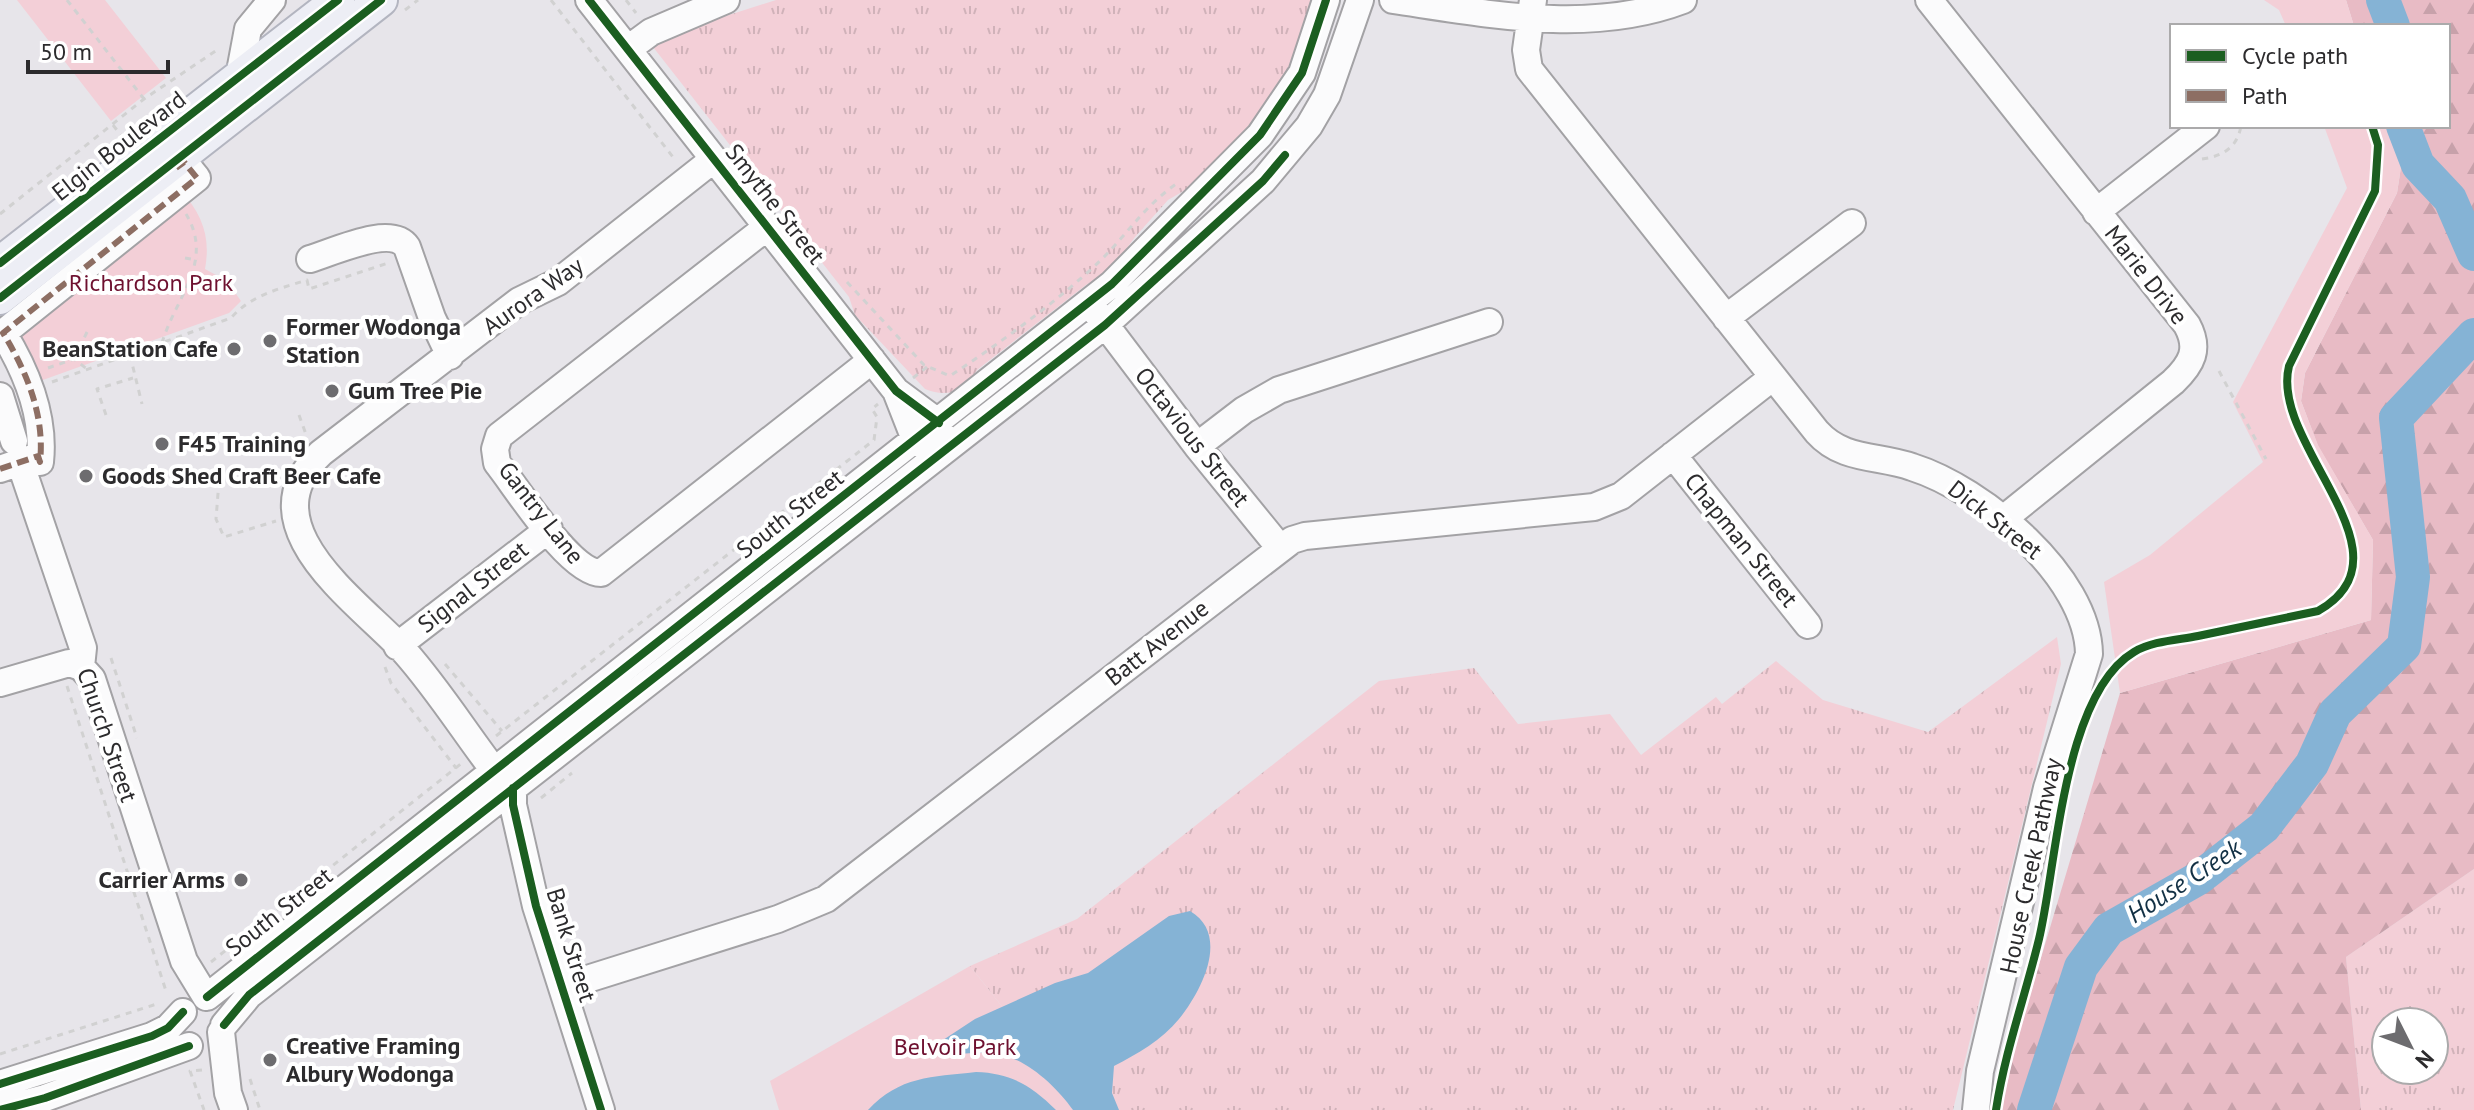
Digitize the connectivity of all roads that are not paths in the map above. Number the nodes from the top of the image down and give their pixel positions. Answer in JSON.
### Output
{"nodes":[{"id":1,"x":272,"y":0,"type":"edge"},
{"id":2,"x":381,"y":0,"type":"edge"},
{"id":3,"x":589,"y":0,"type":"edge"},
{"id":4,"x":726,"y":0,"type":"edge"},
{"id":5,"x":1326,"y":0,"type":"edge"},
{"id":6,"x":1360,"y":0,"type":"edge"},
{"id":7,"x":1393,"y":0,"type":"edge"},
{"id":8,"x":1683,"y":0,"type":"edge"},
{"id":9,"x":1929,"y":0,"type":"edge"},
{"id":10,"x":331,"y":2,"type":"edge"},
{"id":11,"x":1531,"y":9,"type":"edge"},
{"id":12,"x":628,"y":49,"type":"junction"},
{"id":13,"x":239,"y":77,"type":"junction"},
{"id":14,"x":2203,"y":128,"type":"edge"},
{"id":15,"x":714,"y":159,"type":"junction"},
{"id":16,"x":2096,"y":212,"type":"junction"},
{"id":17,"x":1852,"y":223,"type":"dead end"},
{"id":18,"x":767,"y":227,"type":"junction"},
{"id":19,"x":310,"y":259,"type":"dead end"},
{"id":20,"x":0,"y":263,"type":"edge"},
{"id":21,"x":0,"y":298,"type":"edge"},
{"id":22,"x":1089,"y":304,"type":"junction"},
{"id":23,"x":0,"y":306,"type":"edge"},
{"id":24,"x":1726,"y":318,"type":"junction"},
{"id":25,"x":1489,"y":322,"type":"dead end"},
{"id":26,"x":1105,"y":325,"type":"junction"},
{"id":27,"x":450,"y":356,"type":"junction"},
{"id":28,"x":872,"y":360,"type":"junction"},
{"id":29,"x":1773,"y":377,"type":"junction"},
{"id":30,"x":896,"y":391,"type":"junction"},
{"id":31,"x":0,"y":396,"type":"edge"},
{"id":32,"x":939,"y":423,"type":"junction"},
{"id":33,"x":916,"y":442,"type":"junction"},
{"id":34,"x":1197,"y":446,"type":"junction"},
{"id":35,"x":943,"y":451,"type":"junction"},
{"id":36,"x":1673,"y":455,"type":"junction"},
{"id":37,"x":11,"y":457,"type":"edge"},
{"id":38,"x":2002,"y":520,"type":"junction"},
{"id":39,"x":549,"y":529,"type":"junction"},
{"id":40,"x":1280,"y":548,"type":"junction"},
{"id":41,"x":1808,"y":625,"type":"dead end"},
{"id":42,"x":390,"y":653,"type":"junction"},
{"id":43,"x":72,"y":670,"type":"junction"},
{"id":44,"x":0,"y":683,"type":"edge"},
{"id":45,"x":608,"y":697,"type":"junction"},
{"id":46,"x":486,"y":760,"type":"junction"},
{"id":47,"x":513,"y":788,"type":"junction"},
{"id":48,"x":475,"y":818,"type":"junction"},
{"id":49,"x":354,"y":879,"type":"junction"},
{"id":50,"x":370,"y":900,"type":"junction"},
{"id":51,"x":536,"y":906,"type":"junction"},
{"id":52,"x":262,"y":951,"type":"junction"},
{"id":53,"x":279,"y":972,"type":"junction"},
{"id":54,"x":562,"y":987,"type":"junction"},
{"id":55,"x":195,"y":1004,"type":"junction"},
{"id":56,"x":222,"y":1028,"type":"junction"},
{"id":57,"x":189,"y":1046,"type":"junction"},
{"id":58,"x":0,"y":1084,"type":"edge"},
{"id":59,"x":231,"y":1101,"type":"edge"},
{"id":60,"x":0,"y":1110,"type":"edge"},
{"id":61,"x":601,"y":1110,"type":"edge"},
{"id":62,"x":1976,"y":1110,"type":"edge"}],
"edges":[{"from":1,"to":13,"type":"street"},
{"from":2,"to":21,"type":"main road","name":"Elgin Boulevard"},
{"from":3,"to":12,"type":"street","name":"Smythe Street"},
{"from":4,"to":12,"type":"street"},
{"from":5,"to":22,"type":"street","name":"South Street"},
{"from":6,"to":26,"type":"street","name":"South Street"},
{"from":7,"to":11,"type":"street"},
{"from":8,"to":11,"type":"street"},
{"from":9,"to":16,"type":"street","name":"Marie Drive"},
{"from":10,"to":13,"type":"main road","name":"Elgin Boulevard"},
{"from":11,"to":24,"type":"street","name":"Dick Street"},
{"from":12,"to":15,"type":"street","name":"Smythe Street"},
{"from":13,"to":20,"type":"main road","name":"Elgin Boulevard"},
{"from":14,"to":16,"type":"street"},
{"from":15,"to":18,"type":"street","name":"Smythe Street"},
{"from":15,"to":27,"type":"street","name":"Aurora Way"},
{"from":16,"to":38,"type":"street","name":"Marie Drive"},
{"from":17,"to":24,"type":"street"},
{"from":18,"to":28,"type":"street","name":"Smythe Street"},
{"from":18,"to":39,"type":"street","name":"Gantry Lane"},
{"from":19,"to":27,"type":"street"},
{"from":22,"to":26,"type":"street","name":"Octavious Street"},
{"from":22,"to":32,"type":"street","name":"South Street"},
{"from":23,"to":37,"type":"street"},
{"from":24,"to":29,"type":"street","name":"Dick Street"},
{"from":25,"to":34,"type":"street"},
{"from":26,"to":34,"type":"street","name":"Octavious Street"},
{"from":26,"to":35,"type":"street","name":"South Street"},
{"from":27,"to":42,"type":"street","name":"Aurora Way"},
{"from":28,"to":30,"type":"street","name":"Smythe Street"},
{"from":28,"to":39,"type":"street","name":"Gantry Lane"},
{"from":29,"to":36,"type":"street","name":"Batt Avenue"},
{"from":29,"to":38,"type":"street","name":"Dick Street"},
{"from":30,"to":32,"type":"street","name":"Smythe Street"},
{"from":30,"to":33,"type":"street","name":"Smythe Street"},
{"from":31,"to":37,"type":"street","name":"Church Street"},
{"from":32,"to":33,"type":"street","name":"South Street"},
{"from":32,"to":35,"type":"street"},
{"from":33,"to":35,"type":"street"},
{"from":33,"to":45,"type":"street","name":"South Street"},
{"from":34,"to":40,"type":"street","name":"Octavious Street"},
{"from":35,"to":45,"type":"street","name":"South Street"},
{"from":36,"to":40,"type":"street","name":"Batt Avenue"},
{"from":36,"to":41,"type":"street","name":"Chapman Street"},
{"from":37,"to":43,"type":"street","name":"Church Street"},
{"from":38,"to":62,"type":"street","name":"Dick Street"},
{"from":39,"to":42,"type":"street","name":"Signal Street"},
{"from":40,"to":54,"type":"street","name":"Batt Avenue"},
{"from":42,"to":46,"type":"street","name":"Aurora Way"},
{"from":43,"to":44,"type":"street"},
{"from":43,"to":55,"type":"street","name":"Church Street"},
{"from":45,"to":46,"type":"street","name":"South Street"},
{"from":45,"to":47,"type":"street","name":"South Street"},
{"from":46,"to":49,"type":"street","name":"South Street"},
{"from":47,"to":48,"type":"street","name":"South Street"},
{"from":47,"to":51,"type":"street","name":"Bank Street"},
{"from":48,"to":50,"type":"street","name":"South Street"},
{"from":48,"to":51,"type":"street","name":"Bank Street"},
{"from":49,"to":50,"type":"street"},
{"from":49,"to":52,"type":"street","name":"South Street"},
{"from":50,"to":53,"type":"street","name":"South Street"},
{"from":51,"to":54,"type":"street","name":"Bank Street"},
{"from":52,"to":53,"type":"street"},
{"from":52,"to":55,"type":"street","name":"South Street"},
{"from":53,"to":56,"type":"street","name":"South Street"},
{"from":54,"to":61,"type":"street","name":"Bank Street"},
{"from":55,"to":56,"type":"street"},
{"from":55,"to":57,"type":"street"},
{"from":55,"to":58,"type":"street","name":"South Street"},
{"from":56,"to":57,"type":"street"},
{"from":56,"to":59,"type":"street"},
{"from":57,"to":59,"type":"street"},
{"from":57,"to":60,"type":"street"}]}
